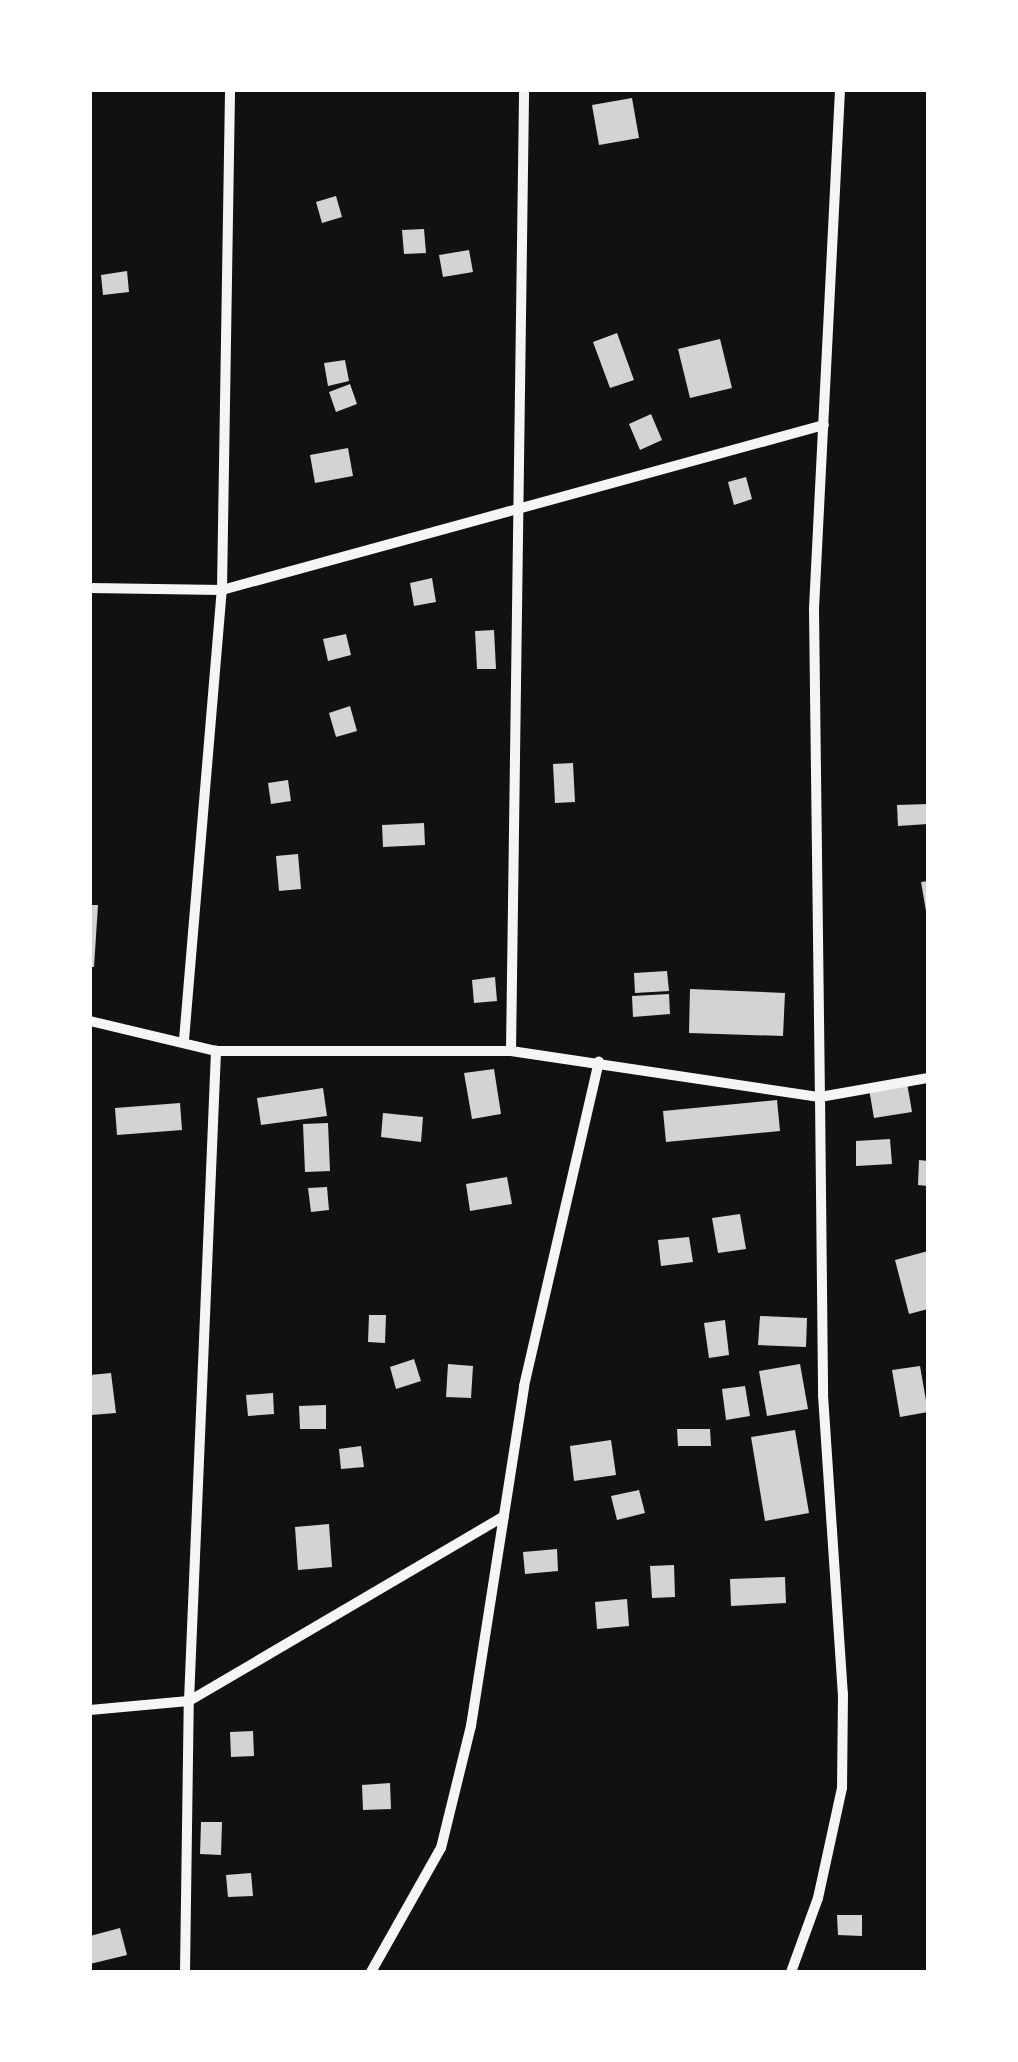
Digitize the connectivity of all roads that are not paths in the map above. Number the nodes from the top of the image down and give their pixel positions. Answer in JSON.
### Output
{"nodes":[{"id":1,"x":230,"y":90,"type":"edge"},
{"id":2,"x":524,"y":90,"type":"edge"},
{"id":3,"x":840,"y":90,"type":"edge"},
{"id":4,"x":824,"y":424,"type":"junction"},
{"id":5,"x":518,"y":514,"type":"junction"},
{"id":6,"x":90,"y":588,"type":"edge"},
{"id":7,"x":222,"y":590,"type":"junction"},
{"id":8,"x":90,"y":1021,"type":"edge"},
{"id":9,"x":184,"y":1040,"type":"junction"},
{"id":10,"x":512,"y":1050,"type":"junction"},
{"id":11,"x":216,"y":1052,"type":"junction"},
{"id":12,"x":600,"y":1062,"type":"junction"},
{"id":13,"x":928,"y":1078,"type":"edge"},
{"id":14,"x":820,"y":1097,"type":"junction"},
{"id":15,"x":504,"y":1516,"type":"junction"},
{"id":16,"x":188,"y":1702,"type":"junction"},
{"id":17,"x":90,"y":1710,"type":"edge"},
{"id":18,"x":185,"y":1972,"type":"edge"},
{"id":19,"x":370,"y":1972,"type":"edge"},
{"id":20,"x":790,"y":1972,"type":"edge"}],
"edges":[{"from":1,"to":7,"type":"street"},
{"from":2,"to":5,"type":"street"},
{"from":3,"to":4,"type":"street"},
{"from":4,"to":5,"type":"street"},
{"from":4,"to":14,"type":"street"},
{"from":5,"to":7,"type":"street"},
{"from":5,"to":10,"type":"street"},
{"from":6,"to":7,"type":"street"},
{"from":7,"to":9,"type":"street"},
{"from":8,"to":9,"type":"street"},
{"from":9,"to":11,"type":"street"},
{"from":10,"to":11,"type":"street"},
{"from":10,"to":12,"type":"street"},
{"from":11,"to":16,"type":"street"},
{"from":12,"to":14,"type":"street"},
{"from":12,"to":15,"type":"street"},
{"from":13,"to":14,"type":"street"},
{"from":14,"to":20,"type":"street"},
{"from":15,"to":16,"type":"street"},
{"from":15,"to":19,"type":"street"},
{"from":16,"to":17,"type":"street"},
{"from":16,"to":18,"type":"street"}]}
